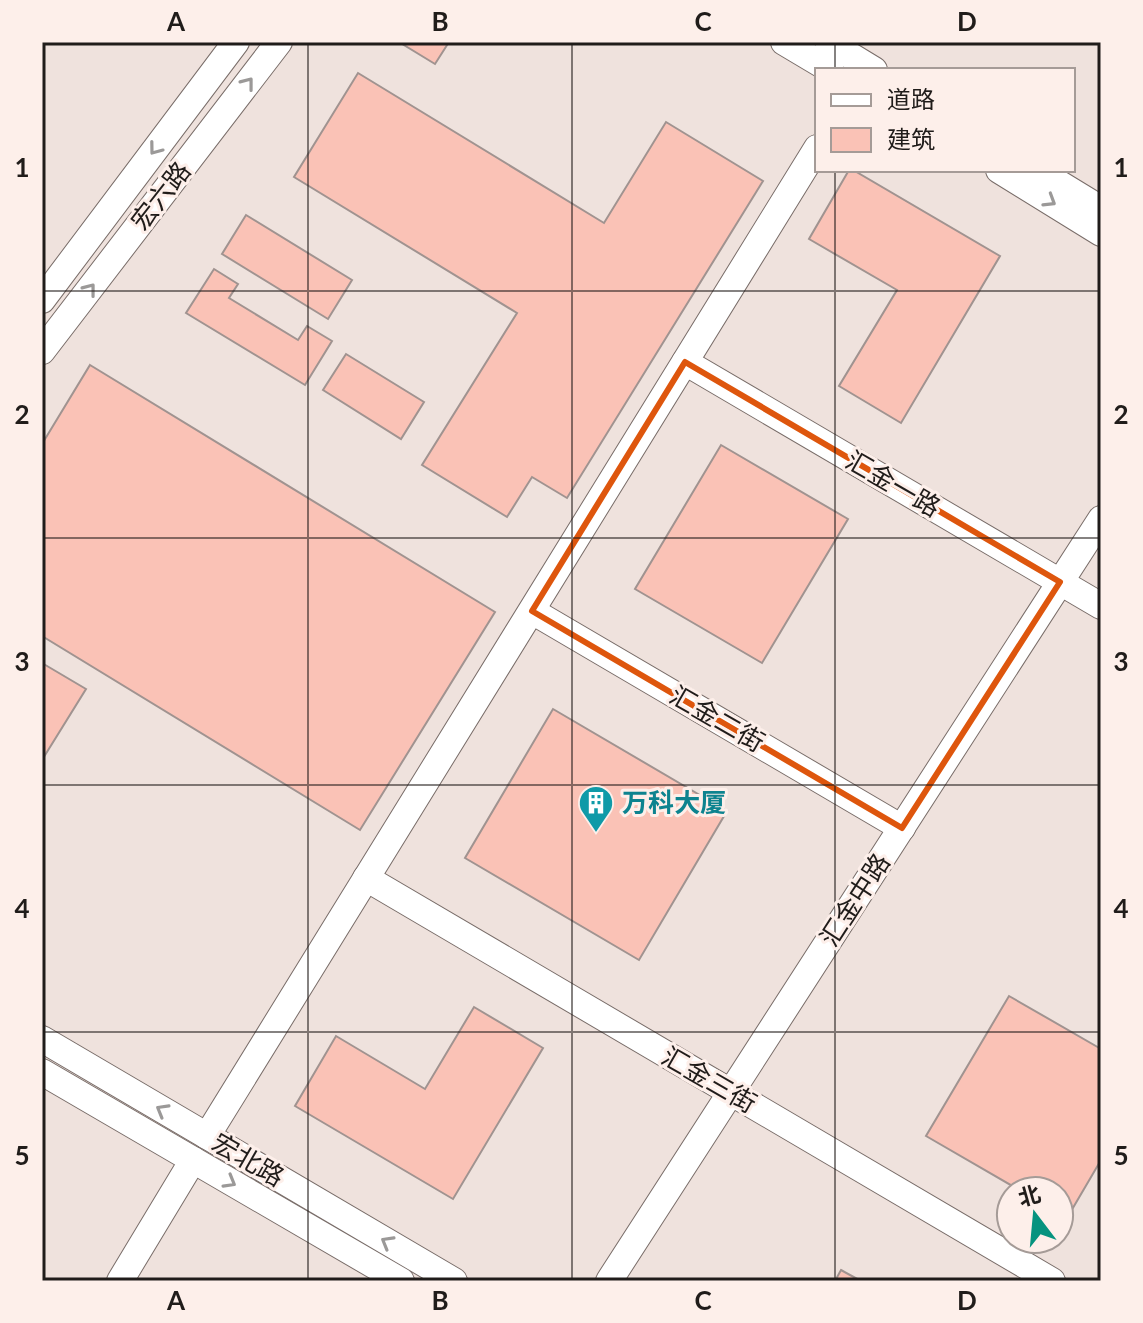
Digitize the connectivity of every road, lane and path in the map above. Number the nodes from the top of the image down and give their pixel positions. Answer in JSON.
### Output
{"nodes":[{"id":1,"x":236,"y":42,"type":"edge"},
{"id":2,"x":279,"y":42,"type":"edge"},
{"id":3,"x":784,"y":42,"type":"edge"},
{"id":4,"x":828,"y":42,"type":"edge"},
{"id":5,"x":828,"y":68,"type":"edge"},
{"id":6,"x":871,"y":68,"type":"edge"},
{"id":7,"x":815,"y":151,"type":"edge"},
{"id":8,"x":1002,"y":172,"type":"edge"},
{"id":9,"x":1040,"y":172,"type":"edge"},
{"id":10,"x":1101,"y":209,"type":"edge"},
{"id":11,"x":1101,"y":233,"type":"edge"},
{"id":12,"x":42,"y":300,"type":"edge"},
{"id":13,"x":42,"y":351,"type":"edge"},
{"id":14,"x":685,"y":362,"type":"junction"},
{"id":15,"x":1101,"y":519,"type":"edge"},
{"id":16,"x":1060,"y":582,"type":"junction"},
{"id":17,"x":1101,"y":606,"type":"edge"},
{"id":18,"x":532,"y":611,"type":"junction"},
{"id":19,"x":902,"y":828,"type":"junction"},
{"id":20,"x":366,"y":878,"type":"junction"},
{"id":21,"x":42,"y":1039,"type":"edge"},
{"id":22,"x":42,"y":1072,"type":"edge"},
{"id":23,"x":731,"y":1093,"type":"junction"},
{"id":24,"x":207,"y":1136,"type":"junction"},
{"id":25,"x":193,"y":1160,"type":"junction"},
{"id":26,"x":120,"y":1281,"type":"edge"},
{"id":27,"x":401,"y":1281,"type":"edge"},
{"id":28,"x":454,"y":1281,"type":"edge"},
{"id":29,"x":609,"y":1281,"type":"edge"},
{"id":30,"x":1052,"y":1281,"type":"edge"}],
"edges":[{"from":1,"to":12,"type":"street","name":"宏六路","one_way":true},
{"from":13,"to":2,"type":"street","name":"宏六路","one_way":true},
{"from":3,"to":5,"type":"street"},
{"from":4,"to":6,"type":"street"},
{"from":7,"to":14,"type":"street"},
{"from":8,"to":11,"type":"street","one_way":true},
{"from":9,"to":10,"type":"street"},
{"from":14,"to":16,"type":"street","name":"汇金一路"},
{"from":14,"to":18,"type":"street"},
{"from":15,"to":16,"type":"street","name":"汇金中路"},
{"from":16,"to":17,"type":"street","name":"汇金一路"},
{"from":16,"to":19,"type":"street","name":"汇金中路"},
{"from":18,"to":19,"type":"street","name":"汇金二街"},
{"from":18,"to":20,"type":"street"},
{"from":19,"to":23,"type":"street","name":"汇金中路"},
{"from":20,"to":23,"type":"street","name":"汇金三街"},
{"from":20,"to":24,"type":"street"},
{"from":24,"to":21,"type":"street","name":"宏北路","one_way":true},
{"from":22,"to":25,"type":"street","name":"宏北路"},
{"from":23,"to":29,"type":"street","name":"汇金中路"},
{"from":23,"to":30,"type":"street","name":"汇金三街"},
{"from":28,"to":24,"type":"street","name":"宏北路","one_way":true},
{"from":25,"to":26,"type":"street"},
{"from":25,"to":27,"type":"street","name":"宏北路","one_way":true}]}
